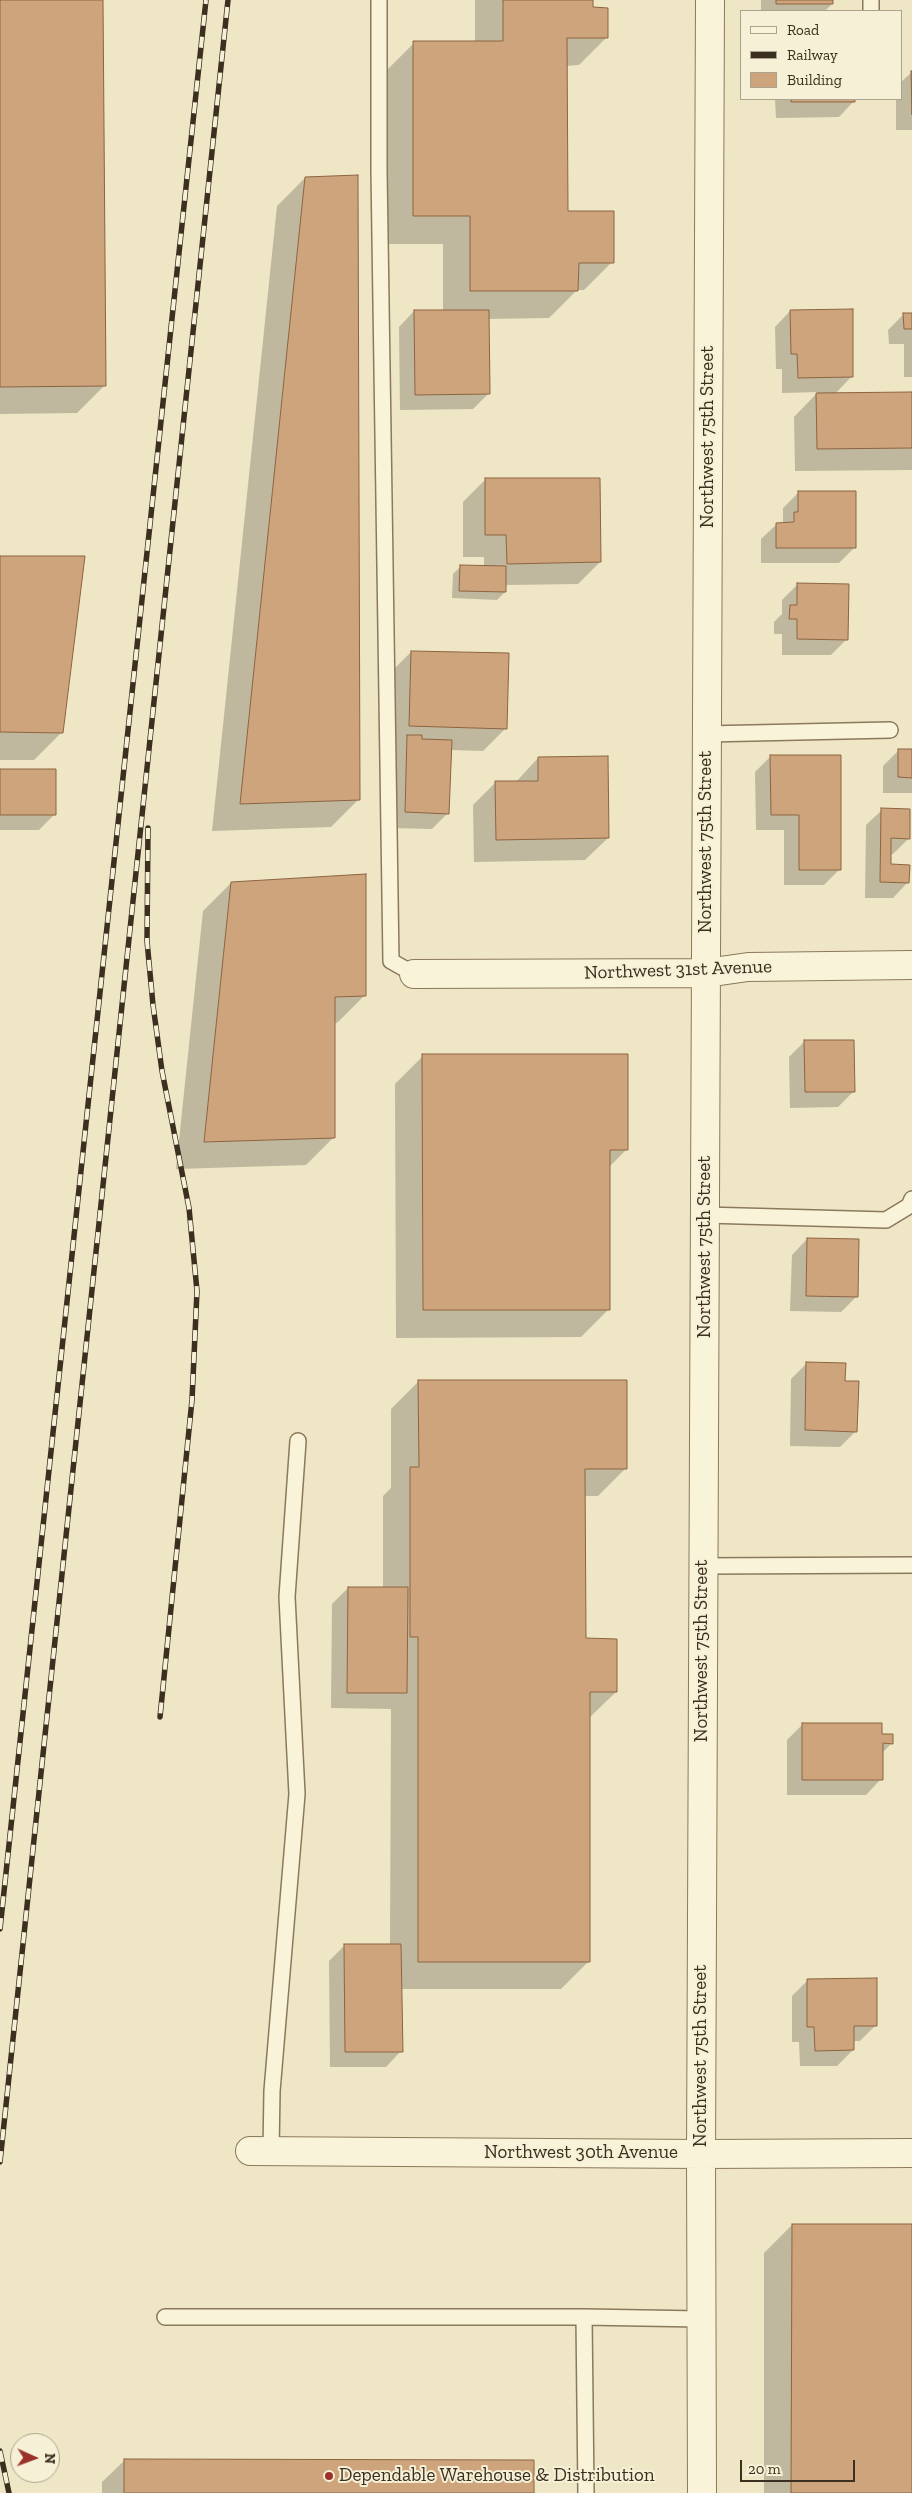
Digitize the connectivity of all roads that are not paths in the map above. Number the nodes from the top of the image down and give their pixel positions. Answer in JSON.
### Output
{"nodes":[{"id":1,"x":379,"y":0,"type":"edge"},
{"id":2,"x":710,"y":0,"type":"edge"},
{"id":3,"x":890,"y":730,"type":"dead end"},
{"id":4,"x":706,"y":734,"type":"junction"},
{"id":5,"x":912,"y":965,"type":"edge"},
{"id":6,"x":706,"y":973,"type":"junction"},
{"id":7,"x":414,"y":974,"type":"joint"},
{"id":8,"x":912,"y":1199,"type":"edge"},
{"id":9,"x":705,"y":1215,"type":"junction"},
{"id":10,"x":298,"y":1441,"type":"dead end"},
{"id":11,"x":912,"y":1565,"type":"edge"},
{"id":12,"x":703,"y":1566,"type":"junction"},
{"id":13,"x":260,"y":2151,"type":"joint"},
{"id":14,"x":912,"y":2152,"type":"edge"},
{"id":15,"x":701,"y":2154,"type":"junction"},
{"id":16,"x":165,"y":2317,"type":"dead end"},
{"id":17,"x":584,"y":2317,"type":"junction"},
{"id":18,"x":701,"y":2319,"type":"junction"},
{"id":19,"x":586,"y":2493,"type":"edge"},
{"id":20,"x":702,"y":2493,"type":"edge"}],
"edges":[{"from":1,"to":7,"type":"lane"},
{"from":2,"to":4,"type":"street","name":"Northwest 75th Street"},
{"from":3,"to":4,"type":"lane"},
{"from":4,"to":6,"type":"street","name":"Northwest 75th Street"},
{"from":5,"to":6,"type":"street","name":"Northwest 31st Avenue"},
{"from":6,"to":7,"type":"street","name":"Northwest 31st Avenue"},
{"from":6,"to":9,"type":"street","name":"Northwest 75th Street"},
{"from":8,"to":9,"type":"lane"},
{"from":9,"to":12,"type":"street","name":"Northwest 75th Street"},
{"from":10,"to":13,"type":"lane"},
{"from":11,"to":12,"type":"lane"},
{"from":12,"to":15,"type":"street","name":"Northwest 75th Street"},
{"from":13,"to":15,"type":"street","name":"Northwest 30th Avenue"},
{"from":14,"to":15,"type":"street","name":"Northwest 30th Avenue"},
{"from":15,"to":18,"type":"street","name":"Northwest 75th Street"},
{"from":16,"to":17,"type":"lane"},
{"from":17,"to":18,"type":"lane"},
{"from":17,"to":19,"type":"lane"},
{"from":18,"to":20,"type":"street","name":"Northwest 75th Street"}]}
